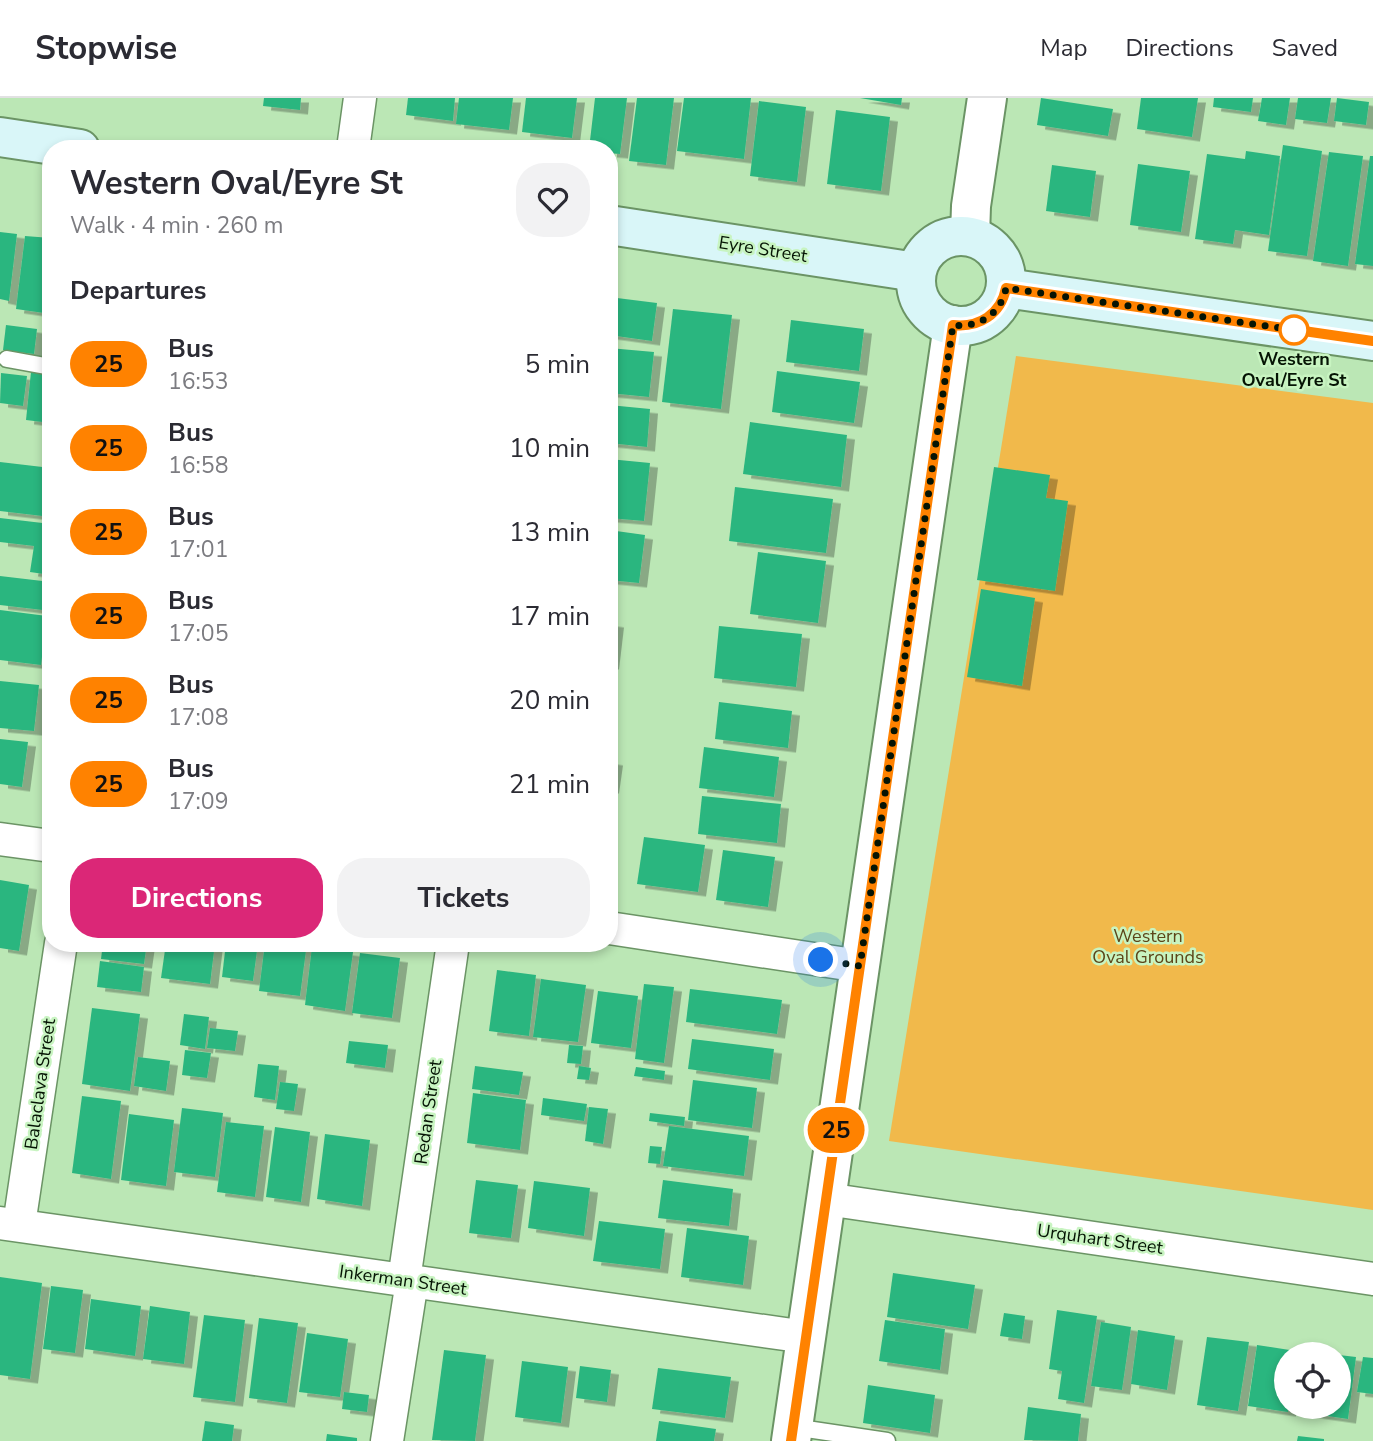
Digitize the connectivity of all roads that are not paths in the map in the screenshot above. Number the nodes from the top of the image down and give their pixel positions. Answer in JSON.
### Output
{"nodes":[{"id":1,"x":360,"y":98,"type":"edge"},
{"id":2,"x":987,"y":98,"type":"edge"},
{"id":3,"x":0,"y":137,"type":"edge"},
{"id":4,"x":354,"y":140,"type":"edge"},
{"id":5,"x":42,"y":143,"type":"edge"},
{"id":6,"x":618,"y":226,"type":"edge"},
{"id":7,"x":970,"y":236,"type":"junction"},
{"id":8,"x":916,"y":272,"type":"junction"},
{"id":9,"x":1006,"y":288,"type":"junction"},
{"id":10,"x":953,"y":325,"type":"junction"},
{"id":11,"x":1373,"y":341,"type":"edge"},
{"id":12,"x":8,"y":359,"type":"dead end"},
{"id":13,"x":42,"y":365,"type":"edge"},
{"id":14,"x":0,"y":839,"type":"edge"},
{"id":15,"x":42,"y":845,"type":"edge"},
{"id":16,"x":618,"y":929,"type":"edge"},
{"id":17,"x":59,"y":952,"type":"edge"},
{"id":18,"x":452,"y":952,"type":"edge"},
{"id":19,"x":860,"y":966,"type":"junction"},
{"id":20,"x":826,"y":1199,"type":"junction"},
{"id":21,"x":9,"y":1224,"type":"edge"},
{"id":22,"x":1373,"y":1279,"type":"edge"},
{"id":23,"x":408,"y":1281,"type":"junction"},
{"id":24,"x":806,"y":1337,"type":"junction"},
{"id":25,"x":792,"y":1434,"type":"edge"},
{"id":26,"x":387,"y":1441,"type":"edge"},
{"id":27,"x":887,"y":1441,"type":"edge"}],
"edges":[{"from":1,"to":4,"type":"street"},
{"from":2,"to":7,"type":"street"},
{"from":3,"to":5,"type":"main road"},
{"from":6,"to":8,"type":"main road","name":"Eyre Street"},
{"from":7,"to":8,"type":"main road"},
{"from":7,"to":9,"type":"main road"},
{"from":8,"to":10,"type":"main road"},
{"from":9,"to":10,"type":"main road"},
{"from":9,"to":11,"type":"main road"},
{"from":10,"to":19,"type":"street"},
{"from":12,"to":13,"type":"lane"},
{"from":14,"to":15,"type":"street"},
{"from":16,"to":19,"type":"street"},
{"from":17,"to":21,"type":"street","name":"Balaclava Street"},
{"from":18,"to":23,"type":"street","name":"Redan Street"},
{"from":19,"to":20,"type":"street"},
{"from":20,"to":22,"type":"street","name":"Urquhart Street"},
{"from":20,"to":24,"type":"street"},
{"from":21,"to":23,"type":"street","name":"Inkerman Street"},
{"from":23,"to":24,"type":"street","name":"Inkerman Street"},
{"from":23,"to":26,"type":"street","name":"Redan Street"},
{"from":24,"to":25,"type":"street"},
{"from":25,"to":27,"type":"lane"}]}
